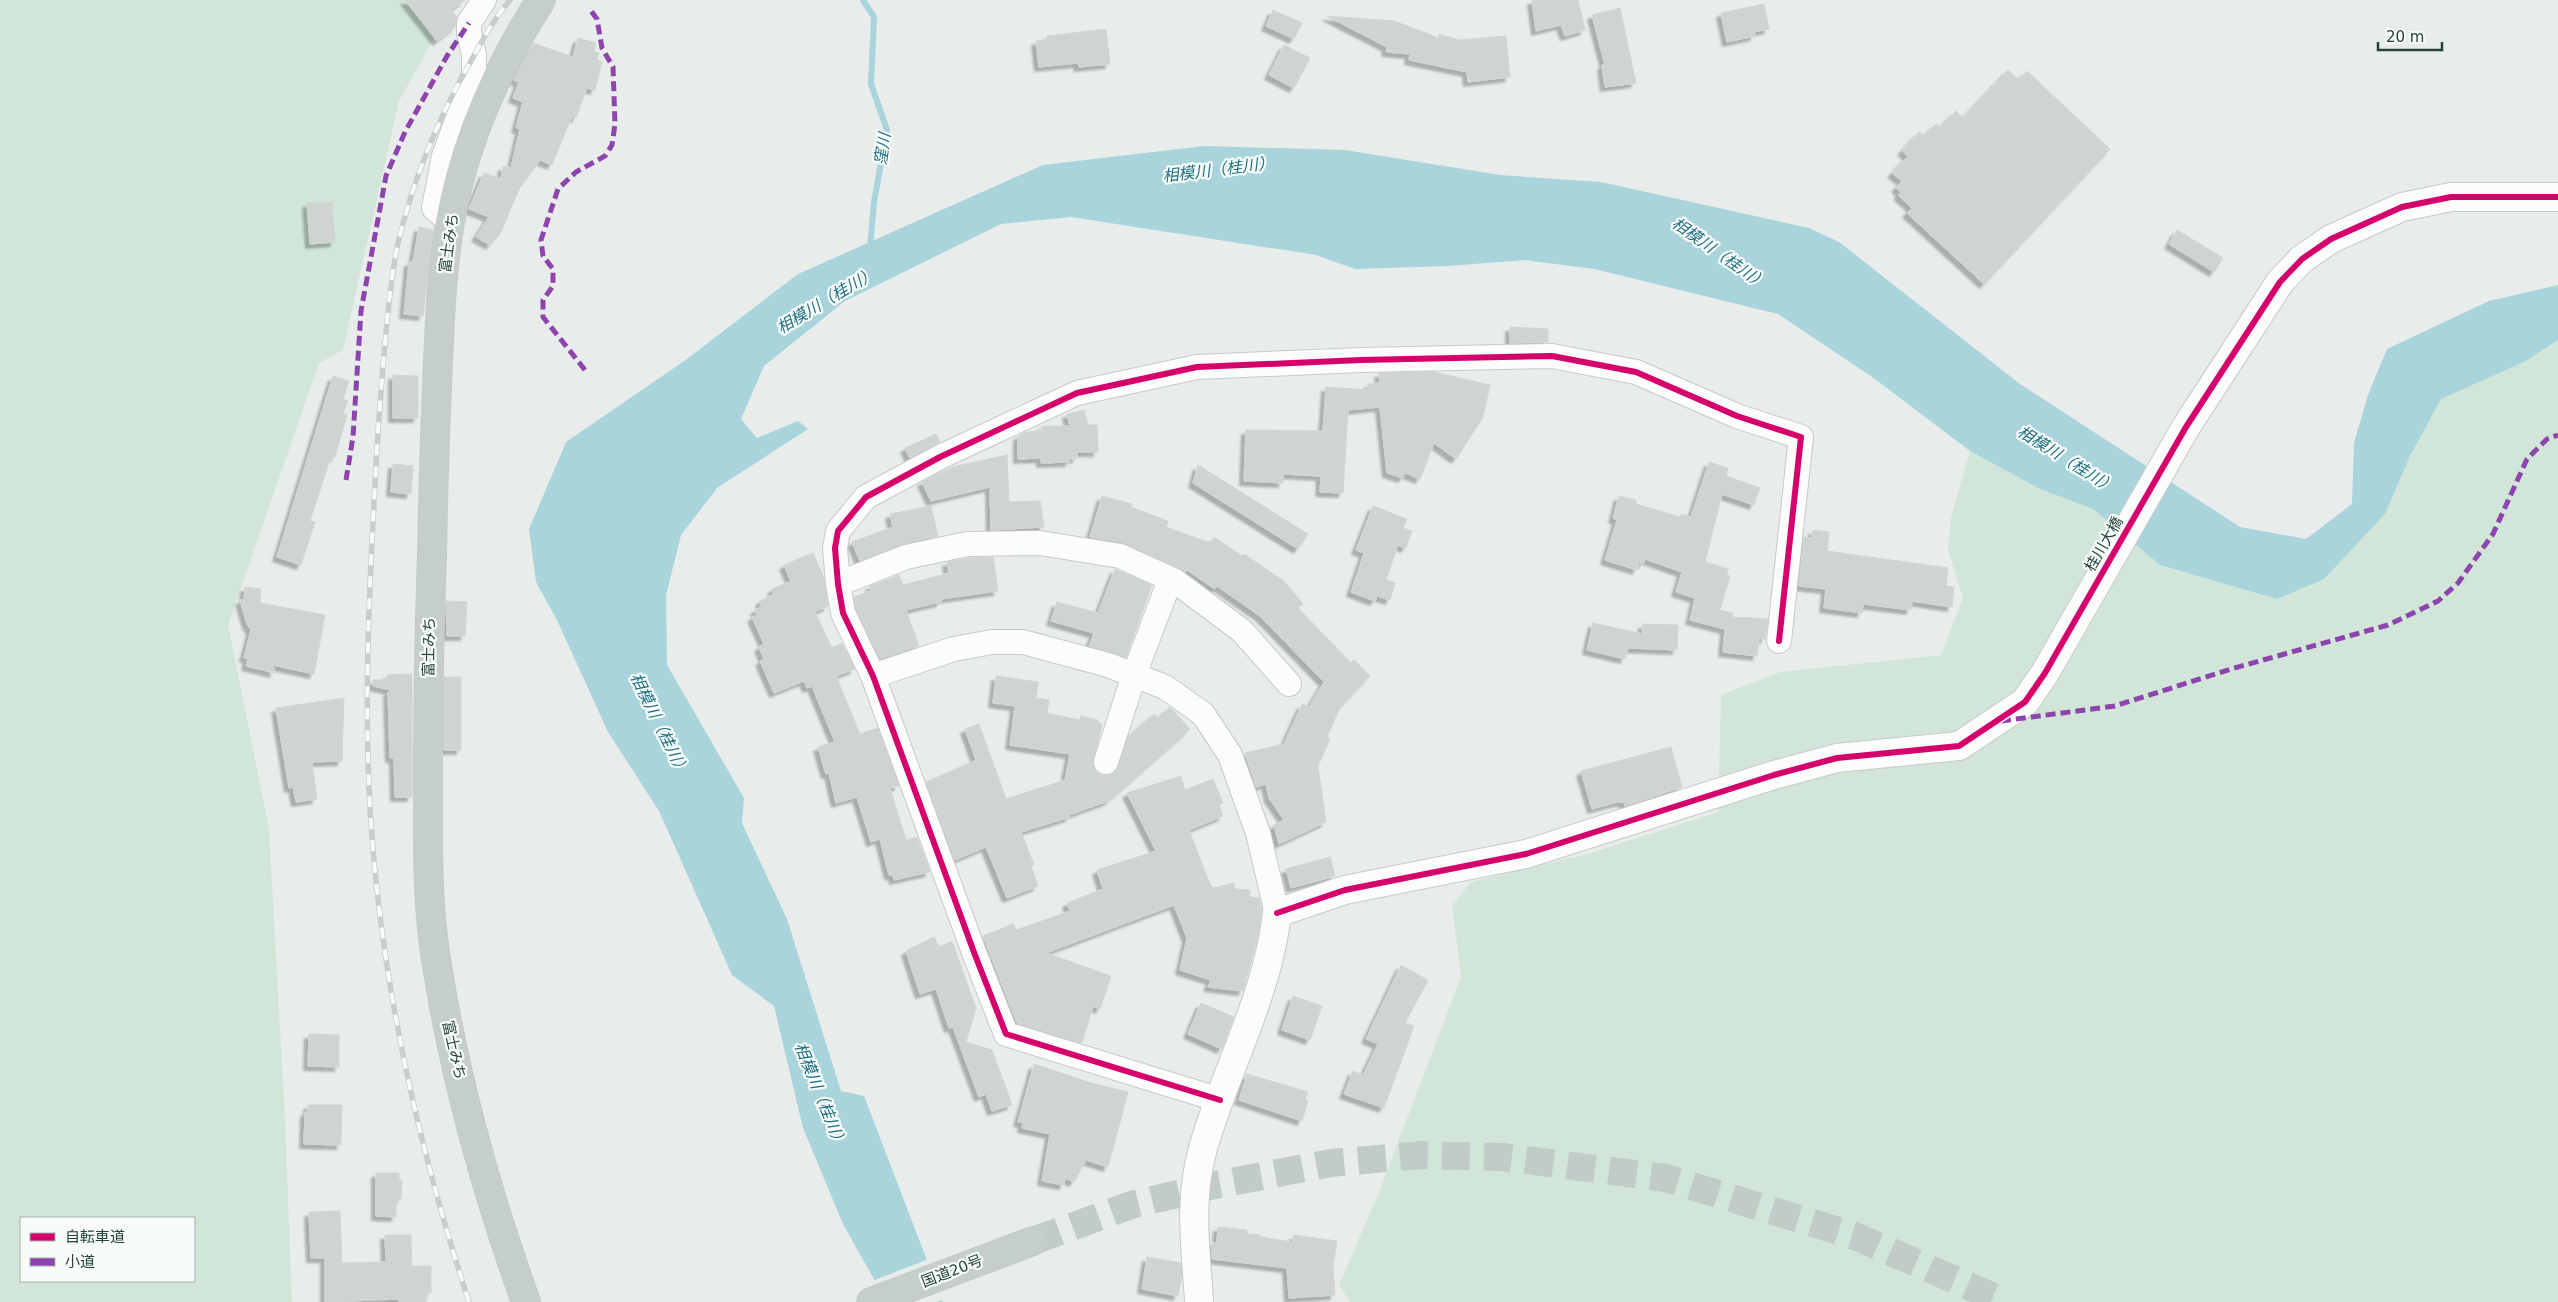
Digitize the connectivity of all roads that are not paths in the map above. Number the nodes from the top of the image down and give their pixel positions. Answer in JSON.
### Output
{"nodes":[{"id":1,"x":484,"y":0,"type":"edge"},
{"id":2,"x":541,"y":0,"type":"edge"},
{"id":3,"x":2558,"y":197,"type":"edge"},
{"id":4,"x":450,"y":222,"type":"junction"},
{"id":5,"x":1170,"y":580,"type":"junction"},
{"id":6,"x":838,"y":584,"type":"junction"},
{"id":7,"x":1779,"y":641,"type":"dead end"},
{"id":8,"x":1134,"y":675,"type":"junction"},
{"id":9,"x":873,"y":676,"type":"junction"},
{"id":10,"x":1289,"y":684,"type":"dead end"},
{"id":11,"x":1106,"y":762,"type":"dead end"},
{"id":12,"x":1277,"y":913,"type":"junction"},
{"id":13,"x":1220,"y":1100,"type":"junction"},
{"id":14,"x":1033,"y":1241,"type":"tunnel mouth"},
{"id":15,"x":526,"y":1302,"type":"edge"},
{"id":16,"x":871,"y":1302,"type":"edge"},
{"id":17,"x":1199,"y":1302,"type":"edge"}],
"edges":[{"from":1,"to":4,"type":"street"},
{"from":2,"to":4,"type":"highway","name":"富士みち"},
{"from":3,"to":12,"type":"street","name":"桂川大橋"},
{"from":4,"to":15,"type":"highway","name":"富士みち"},
{"from":5,"to":6,"type":"street"},
{"from":5,"to":8,"type":"street"},
{"from":5,"to":10,"type":"street"},
{"from":6,"to":7,"type":"street"},
{"from":6,"to":9,"type":"street"},
{"from":8,"to":9,"type":"street"},
{"from":8,"to":11,"type":"street"},
{"from":8,"to":12,"type":"street"},
{"from":9,"to":13,"type":"street"},
{"from":12,"to":13,"type":"street"},
{"from":13,"to":17,"type":"street"},
{"from":14,"to":16,"type":"highway","name":"国道20号"}]}
